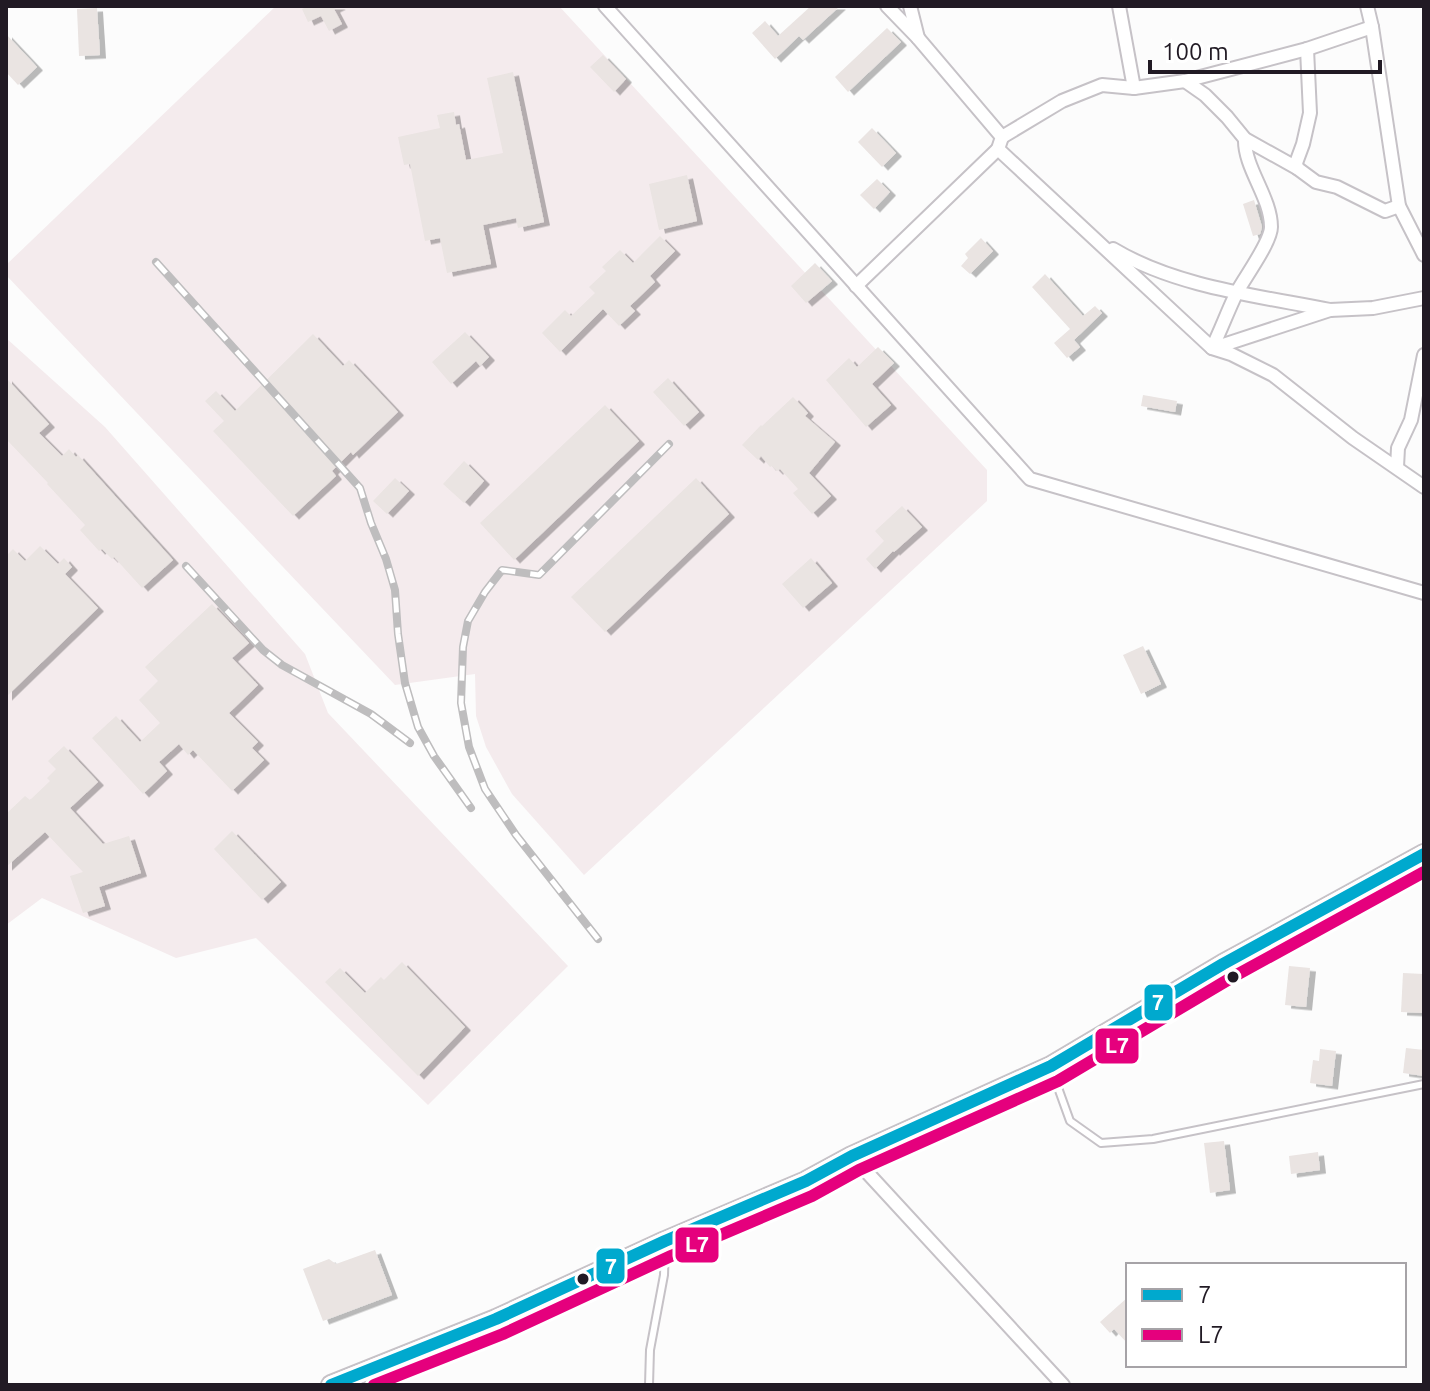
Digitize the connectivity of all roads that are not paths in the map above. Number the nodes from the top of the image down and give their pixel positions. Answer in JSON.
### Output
{"nodes":[{"id":1,"x":605,"y":6,"type":"edge"},
{"id":2,"x":887,"y":6,"type":"edge"},
{"id":3,"x":910,"y":6,"type":"edge"},
{"id":4,"x":1119,"y":6,"type":"edge"},
{"id":5,"x":1367,"y":6,"type":"edge"},
{"id":6,"x":1372,"y":27,"type":"junction"},
{"id":7,"x":918,"y":38,"type":"junction"},
{"id":8,"x":1307,"y":49,"type":"junction"},
{"id":9,"x":1185,"y":81,"type":"junction"},
{"id":10,"x":1134,"y":88,"type":"junction"},
{"id":11,"x":1245,"y":139,"type":"junction"},
{"id":12,"x":1000,"y":143,"type":"junction"},
{"id":13,"x":1297,"y":168,"type":"junction"},
{"id":14,"x":1399,"y":206,"type":"junction"},
{"id":15,"x":1081,"y":226,"type":"junction"},
{"id":16,"x":1424,"y":255,"type":"edge"},
{"id":17,"x":856,"y":286,"type":"junction"},
{"id":18,"x":1237,"y":292,"type":"junction"},
{"id":19,"x":1424,"y":298,"type":"edge"},
{"id":20,"x":1330,"y":310,"type":"junction"},
{"id":21,"x":1212,"y":348,"type":"junction"},
{"id":22,"x":1424,"y":355,"type":"edge"},
{"id":23,"x":1397,"y":467,"type":"junction"},
{"id":24,"x":1424,"y":487,"type":"edge"},
{"id":25,"x":1424,"y":593,"type":"edge"},
{"id":26,"x":1424,"y":854,"type":"edge"},
{"id":27,"x":1051,"y":1066,"type":"junction"},
{"id":28,"x":1424,"y":1084,"type":"edge"},
{"id":29,"x":852,"y":1156,"type":"junction"},
{"id":30,"x":665,"y":1241,"type":"junction"},
{"id":31,"x":331,"y":1385,"type":"edge"},
{"id":32,"x":649,"y":1385,"type":"edge"},
{"id":33,"x":1063,"y":1385,"type":"edge"}],
"edges":[{"from":1,"to":17,"type":"street"},
{"from":2,"to":7,"type":"street"},
{"from":3,"to":7,"type":"street"},
{"from":4,"to":10,"type":"street"},
{"from":5,"to":6,"type":"street"},
{"from":6,"to":8,"type":"street"},
{"from":6,"to":14,"type":"street"},
{"from":7,"to":12,"type":"street"},
{"from":8,"to":9,"type":"street"},
{"from":8,"to":13,"type":"street"},
{"from":9,"to":10,"type":"street"},
{"from":9,"to":11,"type":"street"},
{"from":10,"to":12,"type":"street"},
{"from":11,"to":13,"type":"street"},
{"from":11,"to":18,"type":"street"},
{"from":12,"to":15,"type":"street"},
{"from":12,"to":17,"type":"street"},
{"from":13,"to":14,"type":"street"},
{"from":14,"to":16,"type":"street"},
{"from":15,"to":18,"type":"street"},
{"from":15,"to":21,"type":"street"},
{"from":17,"to":25,"type":"street"},
{"from":18,"to":20,"type":"street"},
{"from":18,"to":21,"type":"street"},
{"from":19,"to":20,"type":"street"},
{"from":20,"to":21,"type":"street"},
{"from":21,"to":23,"type":"street"},
{"from":22,"to":23,"type":"street"},
{"from":23,"to":24,"type":"street"},
{"from":26,"to":27,"type":"street"},
{"from":27,"to":28,"type":"lane"},
{"from":27,"to":29,"type":"street"},
{"from":29,"to":30,"type":"street"},
{"from":29,"to":33,"type":"street"},
{"from":30,"to":31,"type":"street"},
{"from":30,"to":32,"type":"lane"}]}
